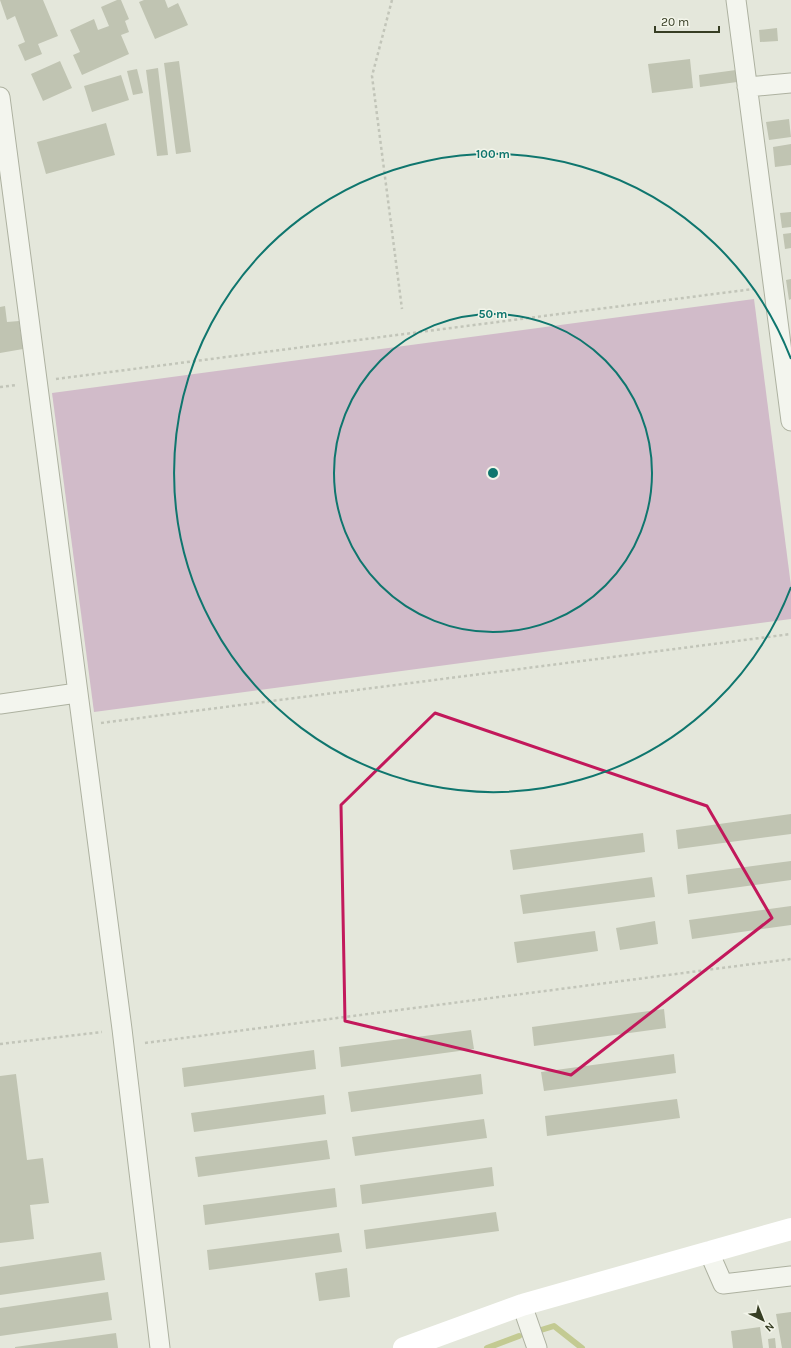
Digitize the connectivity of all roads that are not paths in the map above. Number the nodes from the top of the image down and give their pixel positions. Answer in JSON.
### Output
{"nodes":[{"id":1,"x":736,"y":0,"type":"edge"},
{"id":2,"x":791,"y":83,"type":"edge"},
{"id":3,"x":747,"y":87,"type":"junction"},
{"id":4,"x":0,"y":97,"type":"edge"},
{"id":5,"x":791,"y":421,"type":"edge"},
{"id":6,"x":77,"y":693,"type":"junction"},
{"id":7,"x":0,"y":704,"type":"edge"},
{"id":8,"x":791,"y":1229,"type":"edge"},
{"id":9,"x":710,"y":1252,"type":"junction"},
{"id":10,"x":791,"y":1276,"type":"edge"},
{"id":11,"x":522,"y":1306,"type":"junction"},
{"id":12,"x":160,"y":1348,"type":"edge"},
{"id":13,"x":404,"y":1348,"type":"edge"},
{"id":14,"x":537,"y":1348,"type":"edge"}],
"edges":[{"from":1,"to":3,"type":"street"},
{"from":2,"to":3,"type":"street"},
{"from":3,"to":5,"type":"street"},
{"from":4,"to":6,"type":"street"},
{"from":6,"to":7,"type":"street"},
{"from":6,"to":12,"type":"street"},
{"from":8,"to":9,"type":"street"},
{"from":9,"to":10,"type":"street"},
{"from":9,"to":11,"type":"street"},
{"from":11,"to":13,"type":"street"},
{"from":11,"to":14,"type":"street"}]}
